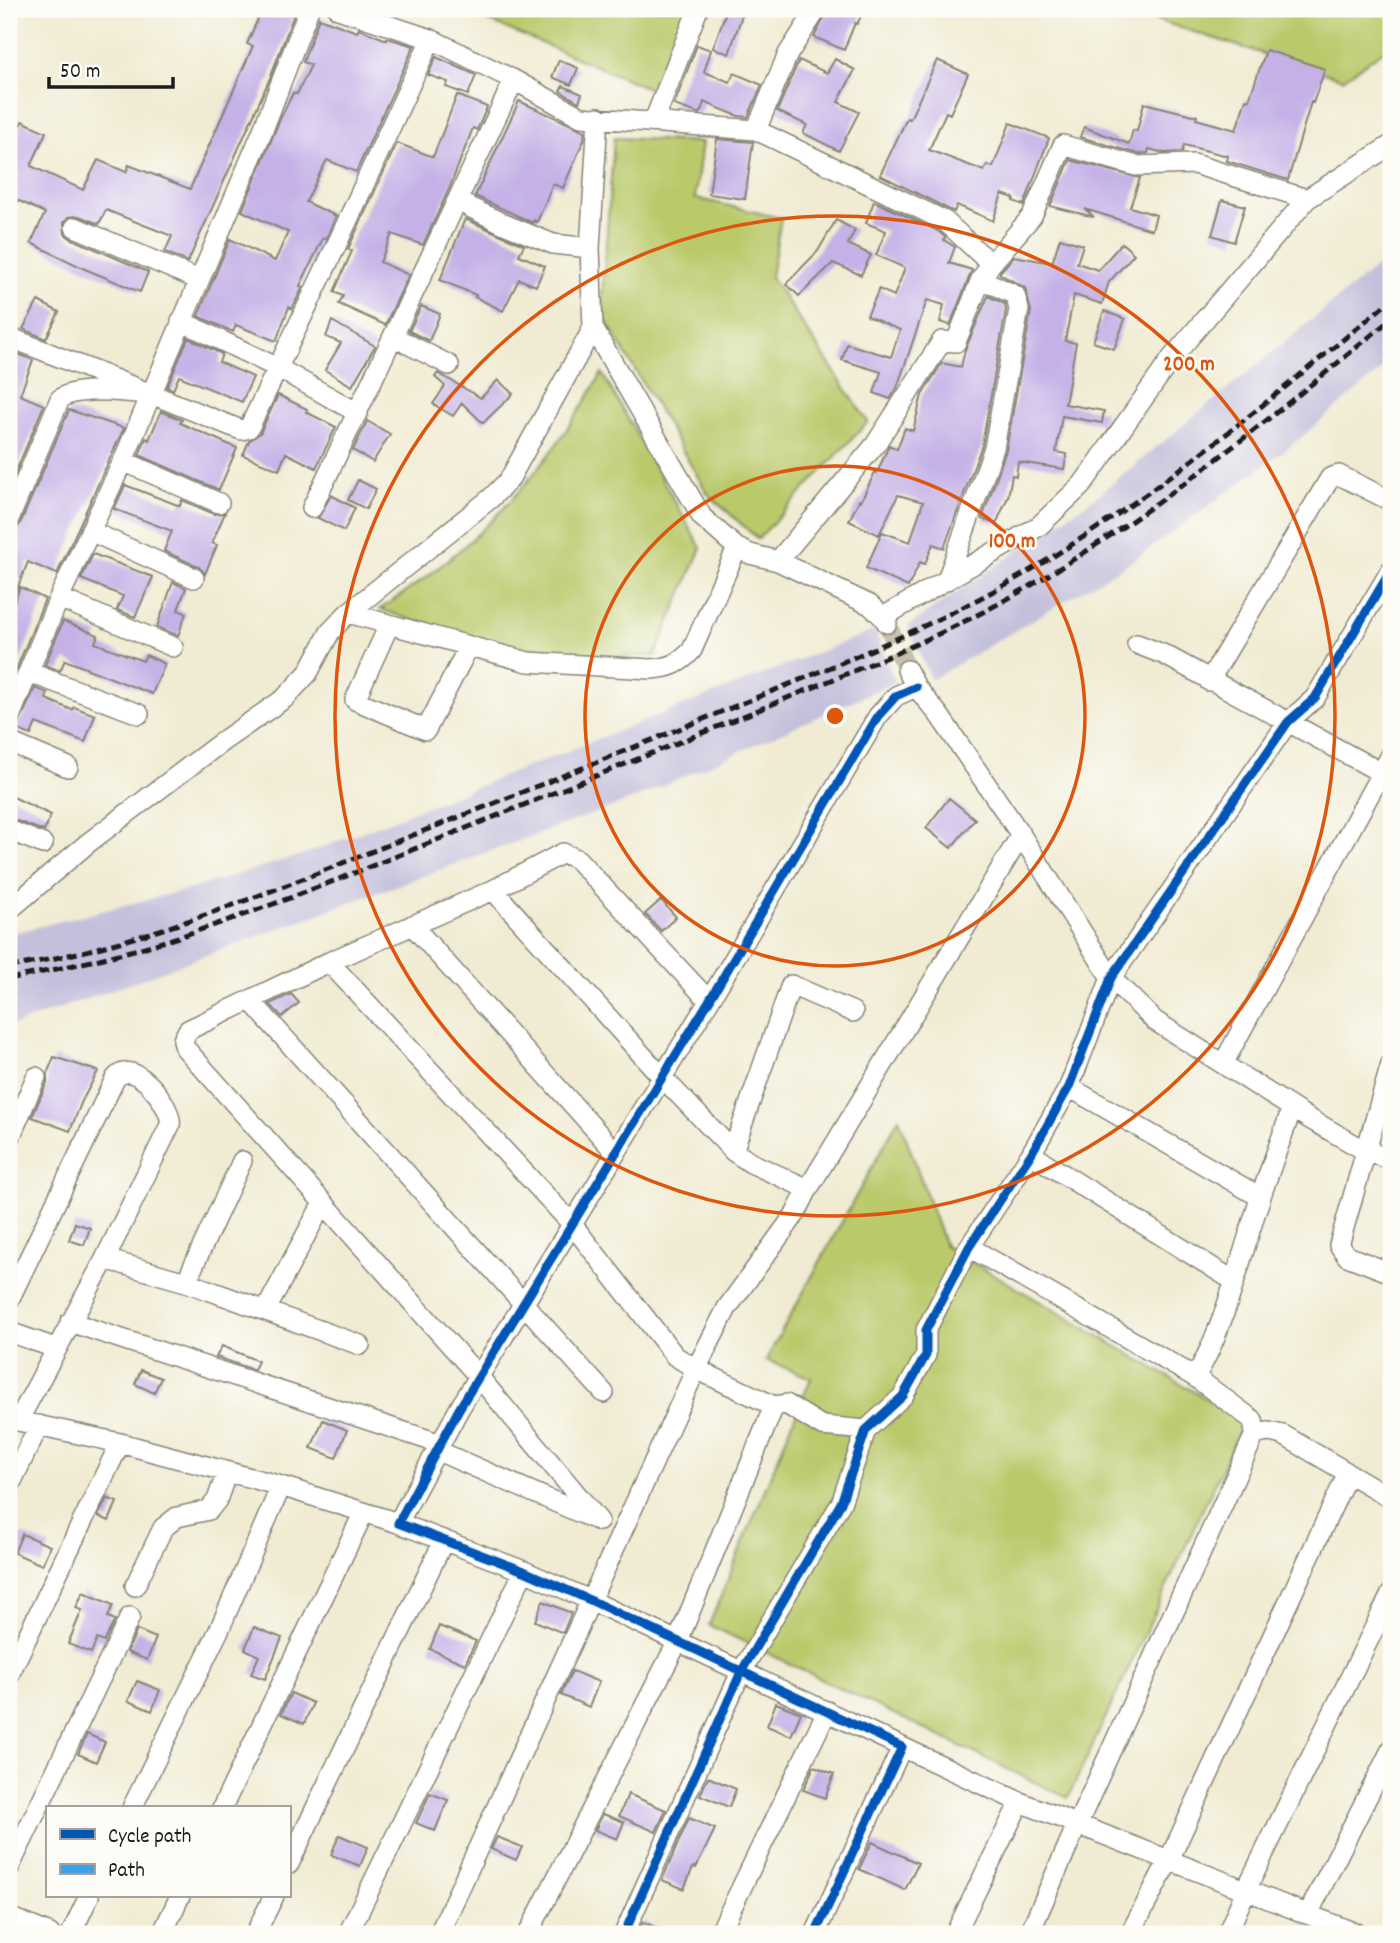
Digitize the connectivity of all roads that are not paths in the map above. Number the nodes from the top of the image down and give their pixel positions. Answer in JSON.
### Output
{"nodes":[{"id":1,"x":309,"y":9,"type":"edge"},
{"id":2,"x":338,"y":9,"type":"edge"},
{"id":3,"x":698,"y":9,"type":"edge"},
{"id":4,"x":817,"y":9,"type":"edge"},
{"id":5,"x":368,"y":14,"type":"edge"},
{"id":6,"x":430,"y":39,"type":"junction"},
{"id":7,"x":514,"y":80,"type":"junction"},
{"id":8,"x":598,"y":117,"type":"junction"},
{"id":9,"x":654,"y":121,"type":"junction"},
{"id":10,"x":756,"y":130,"type":"junction"},
{"id":11,"x":1391,"y":145,"type":"edge"},
{"id":12,"x":1307,"y":199,"type":"junction"},
{"id":13,"x":457,"y":201,"type":"junction"},
{"id":14,"x":75,"y":228,"type":"dead end"},
{"id":15,"x":590,"y":248,"type":"junction"},
{"id":16,"x":986,"y":271,"type":"junction"},
{"id":17,"x":199,"y":280,"type":"junction"},
{"id":18,"x":181,"y":321,"type":"junction"},
{"id":19,"x":593,"y":328,"type":"junction"},
{"id":20,"x":9,"y":337,"type":"edge"},
{"id":21,"x":394,"y":337,"type":"junction"},
{"id":22,"x":449,"y":365,"type":"dead end"},
{"id":23,"x":278,"y":368,"type":"junction"},
{"id":24,"x":150,"y":393,"type":"junction"},
{"id":25,"x":358,"y":414,"type":"junction"},
{"id":26,"x":123,"y":461,"type":"junction"},
{"id":27,"x":1391,"y":501,"type":"edge"},
{"id":28,"x":219,"y":503,"type":"dead end"},
{"id":29,"x":312,"y":508,"type":"dead end"},
{"id":30,"x":9,"y":519,"type":"edge"},
{"id":31,"x":90,"y":531,"type":"junction"},
{"id":32,"x":737,"y":548,"type":"junction"},
{"id":33,"x":778,"y":561,"type":"junction"},
{"id":34,"x":1391,"y":570,"type":"edge"},
{"id":35,"x":194,"y":578,"type":"dead end"},
{"id":36,"x":947,"y":580,"type":"junction"},
{"id":37,"x":59,"y":598,"type":"junction"},
{"id":38,"x":348,"y":613,"type":"junction"},
{"id":39,"x":389,"y":625,"type":"junction"},
{"id":40,"x":1137,"y":644,"type":"dead end"},
{"id":41,"x":469,"y":646,"type":"junction"},
{"id":42,"x":173,"y":647,"type":"dead end"},
{"id":43,"x":28,"y":672,"type":"junction"},
{"id":44,"x":1209,"y":681,"type":"junction"},
{"id":45,"x":139,"y":714,"type":"dead end"},
{"id":46,"x":9,"y":719,"type":"edge"},
{"id":47,"x":1288,"y":722,"type":"junction"},
{"id":48,"x":9,"y":742,"type":"edge"},
{"id":49,"x":1391,"y":755,"type":"edge"},
{"id":50,"x":68,"y":767,"type":"dead end"},
{"id":51,"x":1387,"y":776,"type":"edge"},
{"id":52,"x":9,"y":830,"type":"edge"},
{"id":53,"x":1021,"y":835,"type":"junction"},
{"id":54,"x":43,"y":844,"type":"dead end"},
{"id":55,"x":493,"y":890,"type":"junction"},
{"id":56,"x":9,"y":910,"type":"edge"},
{"id":57,"x":412,"y":925,"type":"junction"},
{"id":58,"x":329,"y":962,"type":"junction"},
{"id":59,"x":1111,"y":978,"type":"junction"},
{"id":60,"x":251,"y":1001,"type":"junction"},
{"id":61,"x":709,"y":1001,"type":"junction"},
{"id":62,"x":853,"y":1012,"type":"dead end"},
{"id":63,"x":1223,"y":1064,"type":"junction"},
{"id":64,"x":1391,"y":1064,"type":"edge"},
{"id":65,"x":36,"y":1077,"type":"dead end"},
{"id":66,"x":662,"y":1077,"type":"junction"},
{"id":67,"x":1069,"y":1087,"type":"junction"},
{"id":68,"x":1292,"y":1108,"type":"junction"},
{"id":69,"x":9,"y":1140,"type":"edge"},
{"id":70,"x":1364,"y":1150,"type":"junction"},
{"id":71,"x":733,"y":1151,"type":"junction"},
{"id":72,"x":616,"y":1153,"type":"junction"},
{"id":73,"x":1031,"y":1154,"type":"junction"},
{"id":74,"x":1391,"y":1160,"type":"edge"},
{"id":75,"x":242,"y":1161,"type":"dead end"},
{"id":76,"x":808,"y":1189,"type":"junction"},
{"id":77,"x":1260,"y":1197,"type":"junction"},
{"id":78,"x":323,"y":1203,"type":"junction"},
{"id":79,"x":572,"y":1224,"type":"junction"},
{"id":80,"x":969,"y":1247,"type":"junction"},
{"id":81,"x":105,"y":1259,"type":"junction"},
{"id":82,"x":1391,"y":1272,"type":"edge"},
{"id":83,"x":1234,"y":1281,"type":"junction"},
{"id":84,"x":186,"y":1282,"type":"junction"},
{"id":85,"x":9,"y":1300,"type":"edge"},
{"id":86,"x":524,"y":1304,"type":"junction"},
{"id":87,"x":266,"y":1310,"type":"junction"},
{"id":88,"x":70,"y":1322,"type":"junction"},
{"id":89,"x":9,"y":1332,"type":"edge"},
{"id":90,"x":360,"y":1345,"type":"dead end"},
{"id":91,"x":55,"y":1348,"type":"junction"},
{"id":92,"x":696,"y":1369,"type":"junction"},
{"id":93,"x":479,"y":1377,"type":"junction"},
{"id":94,"x":1195,"y":1377,"type":"junction"},
{"id":95,"x":604,"y":1393,"type":"dead end"},
{"id":96,"x":774,"y":1406,"type":"junction"},
{"id":97,"x":13,"y":1420,"type":"edge"},
{"id":98,"x":39,"y":1425,"type":"junction"},
{"id":99,"x":866,"y":1430,"type":"junction"},
{"id":100,"x":1255,"y":1434,"type":"junction"},
{"id":101,"x":120,"y":1443,"type":"junction"},
{"id":102,"x":439,"y":1447,"type":"junction"},
{"id":103,"x":227,"y":1472,"type":"junction"},
{"id":104,"x":1348,"y":1473,"type":"junction"},
{"id":105,"x":281,"y":1486,"type":"junction"},
{"id":106,"x":9,"y":1488,"type":"edge"},
{"id":107,"x":1391,"y":1498,"type":"edge"},
{"id":108,"x":364,"y":1512,"type":"junction"},
{"id":109,"x":599,"y":1521,"type":"junction"},
{"id":110,"x":398,"y":1523,"type":"junction"},
{"id":111,"x":620,"y":1532,"type":"junction"},
{"id":112,"x":443,"y":1541,"type":"junction"},
{"id":113,"x":524,"y":1571,"type":"junction"},
{"id":114,"x":135,"y":1586,"type":"dead end"},
{"id":115,"x":1391,"y":1594,"type":"edge"},
{"id":116,"x":592,"y":1601,"type":"junction"},
{"id":117,"x":130,"y":1617,"type":"dead end"},
{"id":118,"x":678,"y":1640,"type":"junction"},
{"id":119,"x":741,"y":1672,"type":"junction"},
{"id":120,"x":9,"y":1675,"type":"edge"},
{"id":121,"x":827,"y":1712,"type":"junction"},
{"id":122,"x":902,"y":1747,"type":"junction"},
{"id":123,"x":1391,"y":1750,"type":"edge"},
{"id":124,"x":1020,"y":1802,"type":"junction"},
{"id":125,"x":133,"y":1806,"type":"edge"},
{"id":126,"x":223,"y":1806,"type":"edge"},
{"id":127,"x":1077,"y":1825,"type":"junction"},
{"id":128,"x":1169,"y":1860,"type":"junction"},
{"id":129,"x":290,"y":1862,"type":"edge"},
{"id":130,"x":9,"y":1868,"type":"edge"},
{"id":131,"x":1245,"y":1890,"type":"junction"},
{"id":132,"x":88,"y":1898,"type":"edge"},
{"id":133,"x":179,"y":1898,"type":"edge"},
{"id":134,"x":273,"y":1898,"type":"edge"},
{"id":135,"x":1308,"y":1914,"type":"junction"},
{"id":136,"x":9,"y":1917,"type":"edge"},
{"id":137,"x":1330,"y":1929,"type":"edge"},
{"id":138,"x":50,"y":1934,"type":"edge"},
{"id":139,"x":71,"y":1934,"type":"edge"},
{"id":140,"x":162,"y":1934,"type":"edge"},
{"id":141,"x":255,"y":1934,"type":"edge"},
{"id":142,"x":348,"y":1934,"type":"edge"},
{"id":143,"x":439,"y":1934,"type":"edge"},
{"id":144,"x":528,"y":1934,"type":"edge"},
{"id":145,"x":624,"y":1934,"type":"edge"},
{"id":146,"x":719,"y":1934,"type":"edge"},
{"id":147,"x":815,"y":1934,"type":"edge"},
{"id":148,"x":955,"y":1934,"type":"edge"},
{"id":149,"x":1029,"y":1934,"type":"edge"},
{"id":150,"x":1130,"y":1934,"type":"edge"},
{"id":151,"x":1227,"y":1934,"type":"edge"},
{"id":152,"x":1359,"y":1934,"type":"edge"}],
"edges":[{"from":1,"to":17,"type":"street"},
{"from":2,"to":5,"type":"street"},
{"from":3,"to":9,"type":"street"},
{"from":4,"to":10,"type":"street"},
{"from":5,"to":6,"type":"street"},
{"from":6,"to":7,"type":"street"},
{"from":6,"to":23,"type":"street"},
{"from":7,"to":8,"type":"street"},
{"from":7,"to":13,"type":"street"},
{"from":8,"to":9,"type":"street"},
{"from":8,"to":15,"type":"street"},
{"from":9,"to":10,"type":"street"},
{"from":10,"to":16,"type":"street"},
{"from":11,"to":12,"type":"street"},
{"from":12,"to":16,"type":"street"},
{"from":12,"to":36,"type":"street"},
{"from":13,"to":15,"type":"street"},
{"from":13,"to":21,"type":"street"},
{"from":14,"to":17,"type":"street"},
{"from":15,"to":19,"type":"street"},
{"from":16,"to":33,"type":"street"},
{"from":16,"to":36,"type":"street"},
{"from":17,"to":18,"type":"street"},
{"from":18,"to":23,"type":"street"},
{"from":18,"to":24,"type":"street"},
{"from":19,"to":32,"type":"street"},
{"from":19,"to":38,"type":"street"},
{"from":20,"to":24,"type":"street"},
{"from":21,"to":22,"type":"street"},
{"from":21,"to":25,"type":"street"},
{"from":23,"to":24,"type":"street"},
{"from":23,"to":25,"type":"street"},
{"from":24,"to":26,"type":"street"},
{"from":24,"to":30,"type":"street"},
{"from":25,"to":29,"type":"street"},
{"from":26,"to":28,"type":"street"},
{"from":26,"to":31,"type":"street"},
{"from":27,"to":44,"type":"street"},
{"from":31,"to":35,"type":"street"},
{"from":31,"to":37,"type":"street"},
{"from":32,"to":33,"type":"street"},
{"from":32,"to":41,"type":"street"},
{"from":33,"to":36,"type":"street"},
{"from":34,"to":47,"type":"street"},
{"from":37,"to":42,"type":"street"},
{"from":37,"to":43,"type":"street"},
{"from":38,"to":39,"type":"street"},
{"from":38,"to":56,"type":"street"},
{"from":39,"to":41,"type":"street"},
{"from":39,"to":41,"type":"street"},
{"from":40,"to":44,"type":"street"},
{"from":43,"to":45,"type":"street"},
{"from":43,"to":46,"type":"street"},
{"from":44,"to":47,"type":"street"},
{"from":47,"to":51,"type":"street"},
{"from":47,"to":59,"type":"street"},
{"from":48,"to":50,"type":"street"},
{"from":49,"to":51,"type":"street"},
{"from":51,"to":63,"type":"street"},
{"from":52,"to":54,"type":"street"},
{"from":53,"to":59,"type":"street"},
{"from":53,"to":61,"type":"street"},
{"from":53,"to":76,"type":"street"},
{"from":55,"to":57,"type":"street"},
{"from":55,"to":61,"type":"street"},
{"from":55,"to":66,"type":"street"},
{"from":57,"to":58,"type":"street"},
{"from":57,"to":72,"type":"street"},
{"from":58,"to":60,"type":"street"},
{"from":58,"to":79,"type":"street"},
{"from":59,"to":63,"type":"street"},
{"from":59,"to":67,"type":"street"},
{"from":60,"to":78,"type":"street"},
{"from":60,"to":86,"type":"street"},
{"from":61,"to":66,"type":"street"},
{"from":62,"to":71,"type":"street"},
{"from":63,"to":68,"type":"street"},
{"from":64,"to":70,"type":"street"},
{"from":65,"to":69,"type":"street"},
{"from":66,"to":71,"type":"street"},
{"from":66,"to":72,"type":"street"},
{"from":67,"to":73,"type":"street"},
{"from":67,"to":77,"type":"street"},
{"from":68,"to":70,"type":"street"},
{"from":68,"to":77,"type":"street"},
{"from":70,"to":74,"type":"street"},
{"from":70,"to":82,"type":"street"},
{"from":71,"to":76,"type":"street"},
{"from":72,"to":79,"type":"street"},
{"from":73,"to":80,"type":"street"},
{"from":73,"to":83,"type":"street"},
{"from":75,"to":84,"type":"street"},
{"from":76,"to":92,"type":"street"},
{"from":77,"to":83,"type":"street"},
{"from":78,"to":87,"type":"street"},
{"from":78,"to":93,"type":"street"},
{"from":79,"to":86,"type":"street"},
{"from":79,"to":92,"type":"street"},
{"from":80,"to":94,"type":"street"},
{"from":80,"to":99,"type":"street"},
{"from":81,"to":84,"type":"street"},
{"from":81,"to":85,"type":"street"},
{"from":81,"to":88,"type":"street"},
{"from":83,"to":94,"type":"street"},
{"from":84,"to":87,"type":"street"},
{"from":86,"to":93,"type":"street"},
{"from":86,"to":95,"type":"street"},
{"from":87,"to":90,"type":"street"},
{"from":88,"to":91,"type":"street"},
{"from":88,"to":102,"type":"street"},
{"from":89,"to":91,"type":"street"},
{"from":91,"to":97,"type":"street"},
{"from":92,"to":96,"type":"street"},
{"from":92,"to":111,"type":"street"},
{"from":93,"to":102,"type":"street"},
{"from":93,"to":109,"type":"street"},
{"from":94,"to":100,"type":"street"},
{"from":96,"to":99,"type":"street"},
{"from":96,"to":118,"type":"street"},
{"from":97,"to":98,"type":"street"},
{"from":98,"to":101,"type":"street"},
{"from":98,"to":106,"type":"street"},
{"from":99,"to":119,"type":"street"},
{"from":100,"to":104,"type":"street"},
{"from":100,"to":127,"type":"street"},
{"from":101,"to":103,"type":"street"},
{"from":101,"to":120,"type":"street"},
{"from":102,"to":109,"type":"street"},
{"from":102,"to":110,"type":"street"},
{"from":103,"to":105,"type":"street"},
{"from":103,"to":114,"type":"street"},
{"from":104,"to":107,"type":"street"},
{"from":104,"to":128,"type":"street"},
{"from":105,"to":108,"type":"street"},
{"from":105,"to":125,"type":"street"},
{"from":108,"to":110,"type":"street"},
{"from":108,"to":126,"type":"street"},
{"from":109,"to":111,"type":"street"},
{"from":110,"to":112,"type":"street"},
{"from":111,"to":116,"type":"street"},
{"from":112,"to":113,"type":"street"},
{"from":112,"to":129,"type":"street"},
{"from":113,"to":116,"type":"street"},
{"from":113,"to":142,"type":"street"},
{"from":115,"to":131,"type":"street"},
{"from":116,"to":118,"type":"street"},
{"from":116,"to":143,"type":"street"},
{"from":117,"to":130,"type":"street"},
{"from":118,"to":119,"type":"street"},
{"from":118,"to":144,"type":"street"},
{"from":119,"to":121,"type":"street"},
{"from":119,"to":145,"type":"street"},
{"from":121,"to":122,"type":"street"},
{"from":121,"to":146,"type":"street"},
{"from":122,"to":124,"type":"street"},
{"from":122,"to":147,"type":"street"},
{"from":123,"to":135,"type":"street"},
{"from":124,"to":127,"type":"street"},
{"from":124,"to":148,"type":"street"},
{"from":127,"to":128,"type":"street"},
{"from":127,"to":149,"type":"street"},
{"from":128,"to":131,"type":"street"},
{"from":128,"to":150,"type":"street"},
{"from":131,"to":135,"type":"street"},
{"from":131,"to":151,"type":"street"},
{"from":132,"to":139,"type":"street"},
{"from":133,"to":140,"type":"street"},
{"from":134,"to":141,"type":"street"},
{"from":135,"to":137,"type":"street"},
{"from":136,"to":138,"type":"street"},
{"from":137,"to":152,"type":"street"}]}
